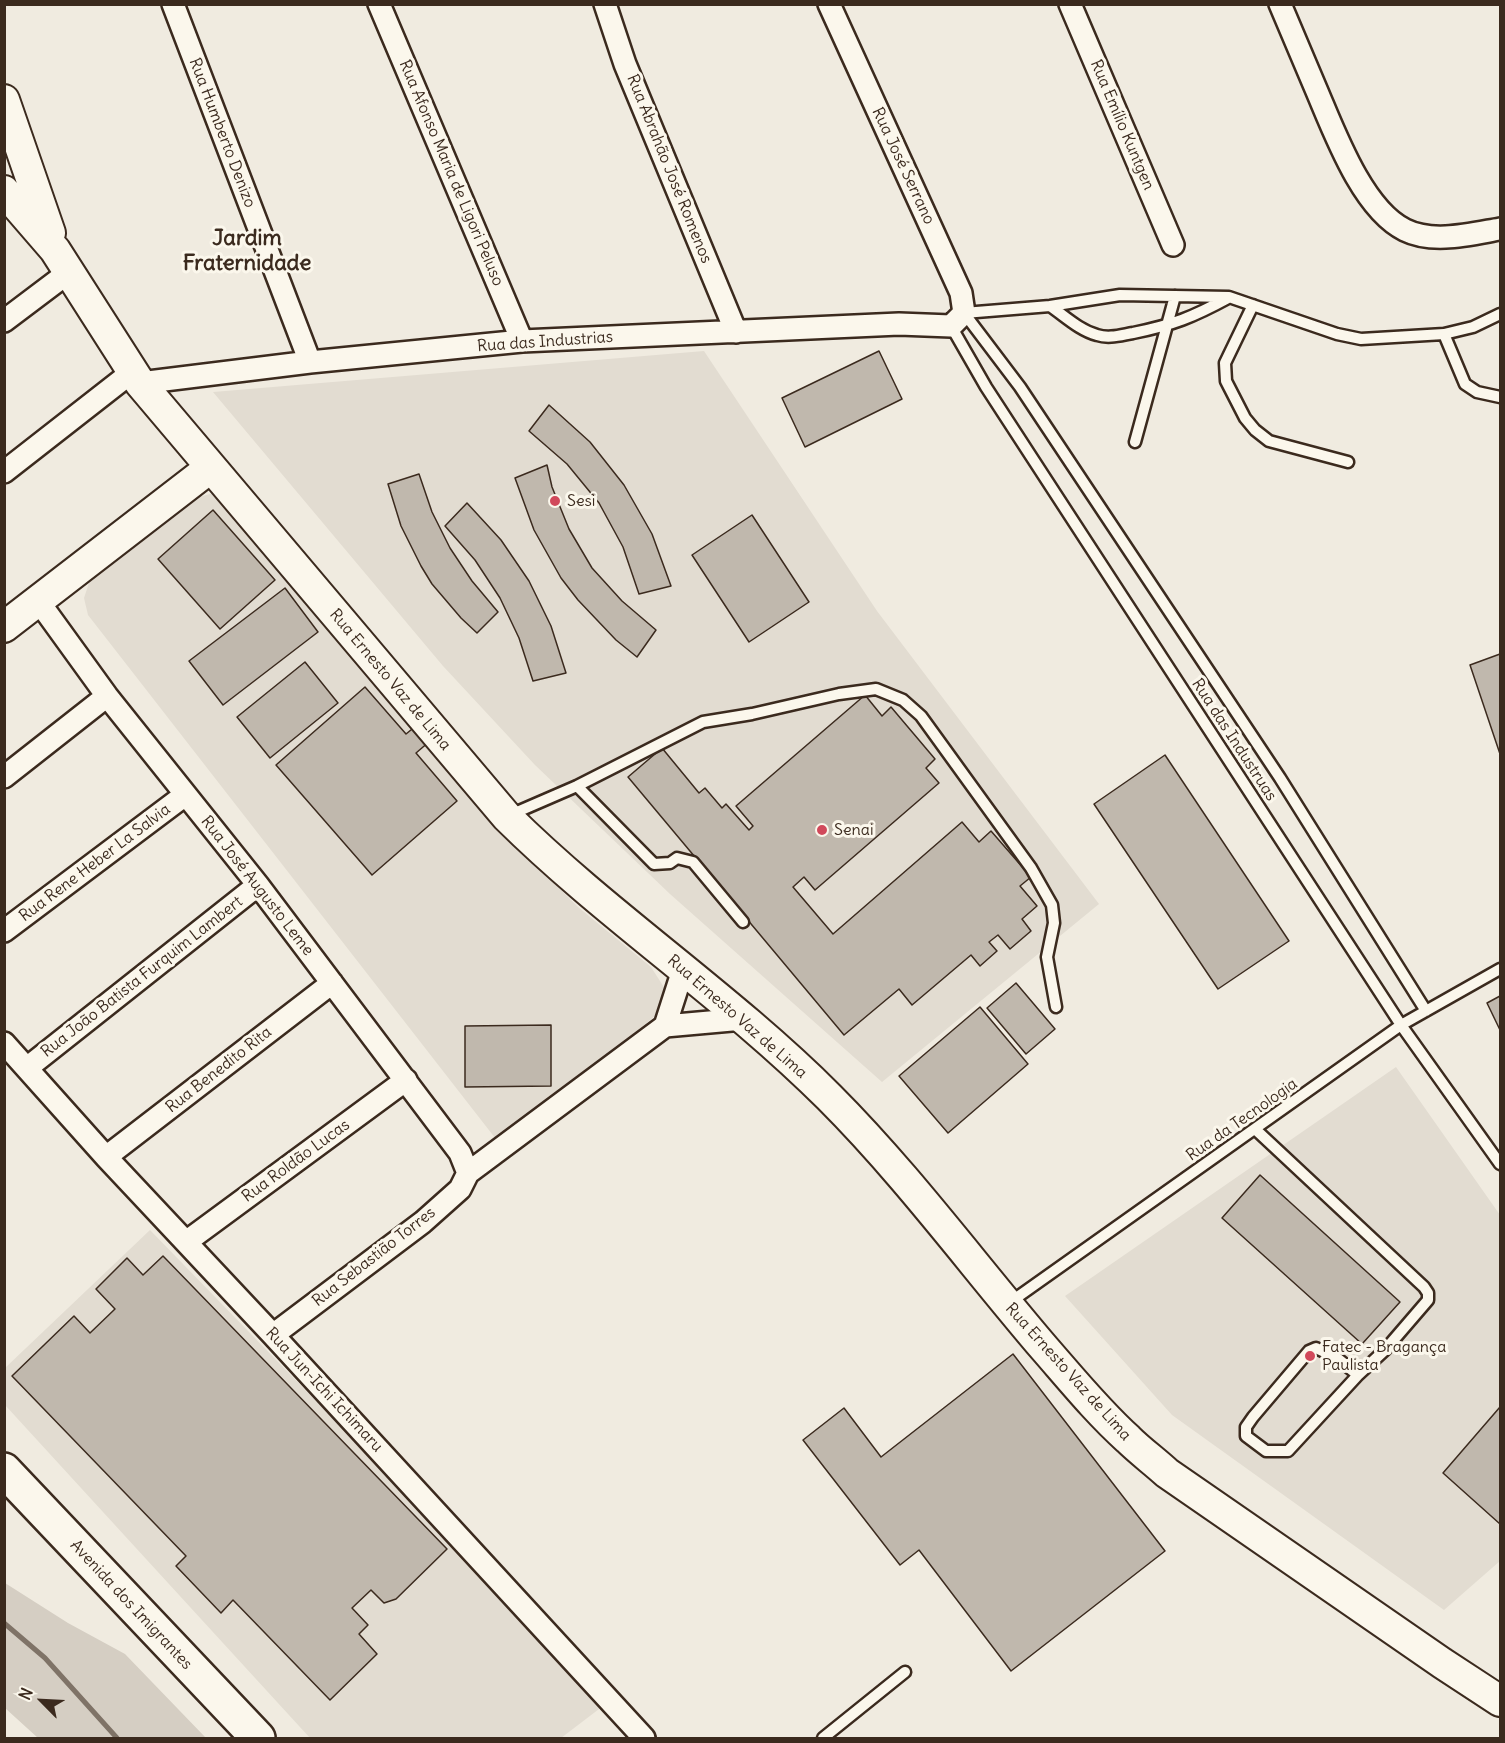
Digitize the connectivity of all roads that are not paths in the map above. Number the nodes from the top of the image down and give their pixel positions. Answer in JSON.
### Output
{"nodes":[{"id":1,"x":173,"y":4,"type":"edge"},
{"id":2,"x":604,"y":4,"type":"edge"},
{"id":3,"x":829,"y":4,"type":"edge"},
{"id":4,"x":1070,"y":4,"type":"edge"},
{"id":5,"x":1281,"y":4,"type":"edge"},
{"id":6,"x":381,"y":6,"type":"edge"},
{"id":7,"x":5,"y":104,"type":"edge"},
{"id":8,"x":4,"y":191,"type":"edge"},
{"id":9,"x":1500,"y":229,"type":"edge"},
{"id":10,"x":1173,"y":245,"type":"dead end"},
{"id":11,"x":62,"y":261,"type":"junction"},
{"id":12,"x":1175,"y":296,"type":"junction"},
{"id":13,"x":1229,"y":297,"type":"junction"},
{"id":14,"x":1253,"y":305,"type":"junction"},
{"id":15,"x":1050,"y":306,"type":"junction"},
{"id":16,"x":1500,"y":314,"type":"edge"},
{"id":17,"x":957,"y":319,"type":"junction"},
{"id":18,"x":4,"y":321,"type":"edge"},
{"id":19,"x":1167,"y":326,"type":"junction"},
{"id":20,"x":736,"y":332,"type":"junction"},
{"id":21,"x":1444,"y":334,"type":"junction"},
{"id":22,"x":522,"y":341,"type":"junction"},
{"id":23,"x":310,"y":362,"type":"junction"},
{"id":24,"x":136,"y":377,"type":"junction"},
{"id":25,"x":1500,"y":397,"type":"edge"},
{"id":26,"x":1135,"y":442,"type":"dead end"},
{"id":27,"x":1348,"y":462,"type":"dead end"},
{"id":28,"x":210,"y":468,"type":"junction"},
{"id":29,"x":4,"y":472,"type":"edge"},
{"id":30,"x":39,"y":602,"type":"junction"},
{"id":31,"x":4,"y":627,"type":"edge"},
{"id":32,"x":107,"y":696,"type":"junction"},
{"id":33,"x":4,"y":777,"type":"edge"},
{"id":34,"x":577,"y":786,"type":"junction"},
{"id":35,"x":185,"y":795,"type":"junction"},
{"id":36,"x":507,"y":817,"type":"junction"},
{"id":37,"x":258,"y":885,"type":"junction"},
{"id":38,"x":743,"y":922,"type":"dead end"},
{"id":39,"x":4,"y":931,"type":"edge"},
{"id":40,"x":1500,"y":969,"type":"edge"},
{"id":41,"x":683,"y":970,"type":"junction"},
{"id":42,"x":332,"y":983,"type":"junction"},
{"id":43,"x":1056,"y":1007,"type":"dead end"},
{"id":44,"x":1426,"y":1011,"type":"junction"},
{"id":45,"x":743,"y":1019,"type":"junction"},
{"id":46,"x":1401,"y":1025,"type":"junction"},
{"id":47,"x":665,"y":1026,"type":"junction"},
{"id":48,"x":4,"y":1043,"type":"edge"},
{"id":49,"x":27,"y":1068,"type":"junction"},
{"id":50,"x":406,"y":1080,"type":"junction"},
{"id":51,"x":1255,"y":1129,"type":"junction"},
{"id":52,"x":106,"y":1156,"type":"junction"},
{"id":53,"x":1500,"y":1164,"type":"edge"},
{"id":54,"x":468,"y":1173,"type":"junction"},
{"id":55,"x":186,"y":1242,"type":"junction"},
{"id":56,"x":1007,"y":1305,"type":"junction"},
{"id":57,"x":273,"y":1335,"type":"junction"},
{"id":58,"x":1358,"y":1375,"type":"junction"},
{"id":59,"x":4,"y":1470,"type":"edge"},
{"id":60,"x":4,"y":1497,"type":"edge"},
{"id":61,"x":905,"y":1672,"type":"dead end"},
{"id":62,"x":1500,"y":1701,"type":"edge"},
{"id":63,"x":231,"y":1738,"type":"edge"},
{"id":64,"x":258,"y":1738,"type":"edge"},
{"id":65,"x":644,"y":1738,"type":"edge"},
{"id":66,"x":823,"y":1738,"type":"edge"}],
"edges":[{"from":1,"to":23,"type":"street","name":"Rua Humberto Denizo"},
{"from":2,"to":20,"type":"street","name":"Rua Abrahão José Romenos"},
{"from":3,"to":17,"type":"street","name":"Rua José Serrano"},
{"from":4,"to":10,"type":"street","name":"Rua Emílio Kuntgen"},
{"from":5,"to":9,"type":"street"},
{"from":6,"to":22,"type":"street","name":"Rua Afonso Maria de Ligori Peluso"},
{"from":7,"to":11,"type":"street"},
{"from":8,"to":11,"type":"street"},
{"from":11,"to":18,"type":"street"},
{"from":11,"to":24,"type":"street","name":"Rua Ernesto Vaz de Lima"},
{"from":12,"to":13,"type":"lane"},
{"from":12,"to":15,"type":"lane"},
{"from":12,"to":19,"type":"lane"},
{"from":13,"to":14,"type":"lane"},
{"from":13,"to":19,"type":"lane"},
{"from":14,"to":21,"type":"lane"},
{"from":14,"to":27,"type":"lane"},
{"from":15,"to":17,"type":"lane"},
{"from":15,"to":19,"type":"lane"},
{"from":16,"to":21,"type":"lane"},
{"from":17,"to":20,"type":"street","name":"Rua das Industrias"},
{"from":17,"to":44,"type":"lane"},
{"from":17,"to":46,"type":"lane","name":"Rua das Industruas"},
{"from":19,"to":26,"type":"lane"},
{"from":20,"to":22,"type":"street","name":"Rua das Industrias"},
{"from":21,"to":25,"type":"lane"},
{"from":22,"to":23,"type":"street","name":"Rua das Industrias"},
{"from":23,"to":24,"type":"street","name":"Rua das Industrias"},
{"from":24,"to":28,"type":"street","name":"Rua Ernesto Vaz de Lima"},
{"from":24,"to":29,"type":"street"},
{"from":28,"to":30,"type":"street"},
{"from":28,"to":36,"type":"street","name":"Rua Ernesto Vaz de Lima"},
{"from":30,"to":31,"type":"street"},
{"from":30,"to":32,"type":"street","name":"Rua José Augusto Leme"},
{"from":32,"to":33,"type":"street"},
{"from":32,"to":35,"type":"street","name":"Rua José Augusto Leme"},
{"from":34,"to":36,"type":"lane"},
{"from":34,"to":38,"type":"lane"},
{"from":34,"to":43,"type":"lane"},
{"from":35,"to":37,"type":"street","name":"Rua José Augusto Leme"},
{"from":35,"to":39,"type":"street","name":"Rua Rene Heber La Salvia"},
{"from":36,"to":41,"type":"street","name":"Rua Ernesto Vaz de Lima"},
{"from":37,"to":42,"type":"street","name":"Rua José Augusto Leme"},
{"from":37,"to":49,"type":"street","name":"Rua João Batista Furquim Lambert"},
{"from":40,"to":44,"type":"lane","name":"Rua da Tecnologia"},
{"from":41,"to":45,"type":"street","name":"Rua Ernesto Vaz de Lima"},
{"from":41,"to":47,"type":"street"},
{"from":42,"to":50,"type":"street","name":"Rua José Augusto Leme"},
{"from":42,"to":52,"type":"street","name":"Rua Benedito Rita"},
{"from":44,"to":46,"type":"lane","name":"Rua da Tecnologia"},
{"from":45,"to":47,"type":"street"},
{"from":45,"to":56,"type":"street","name":"Rua Ernesto Vaz de Lima"},
{"from":46,"to":51,"type":"lane","name":"Rua da Tecnologia"},
{"from":46,"to":53,"type":"lane","name":"Rua das Industruas"},
{"from":47,"to":54,"type":"street","name":"Rua Sebastião Torres"},
{"from":48,"to":49,"type":"street","name":"Rua Jun-Ichi Ichimaru"},
{"from":49,"to":52,"type":"street","name":"Rua Jun-Ichi Ichimaru"},
{"from":50,"to":54,"type":"street","name":"Rua José Augusto Leme"},
{"from":50,"to":55,"type":"street","name":"Rua Roldão Lucas"},
{"from":51,"to":56,"type":"lane","name":"Rua da Tecnologia"},
{"from":51,"to":58,"type":"lane"},
{"from":52,"to":55,"type":"street","name":"Rua Jun-Ichi Ichimaru"},
{"from":54,"to":57,"type":"street","name":"Rua Sebastião Torres"},
{"from":55,"to":57,"type":"street","name":"Rua Jun-Ichi Ichimaru"},
{"from":56,"to":62,"type":"street","name":"Rua Ernesto Vaz de Lima"},
{"from":57,"to":65,"type":"street","name":"Rua Jun-Ichi Ichimaru"},
{"from":58,"to":58,"type":"lane"},
{"from":59,"to":64,"type":"main road","name":"Avenida dos Imigrantes"},
{"from":60,"to":63,"type":"main road","name":"Avenida dos Imigrantes"},
{"from":61,"to":66,"type":"lane"}]}
